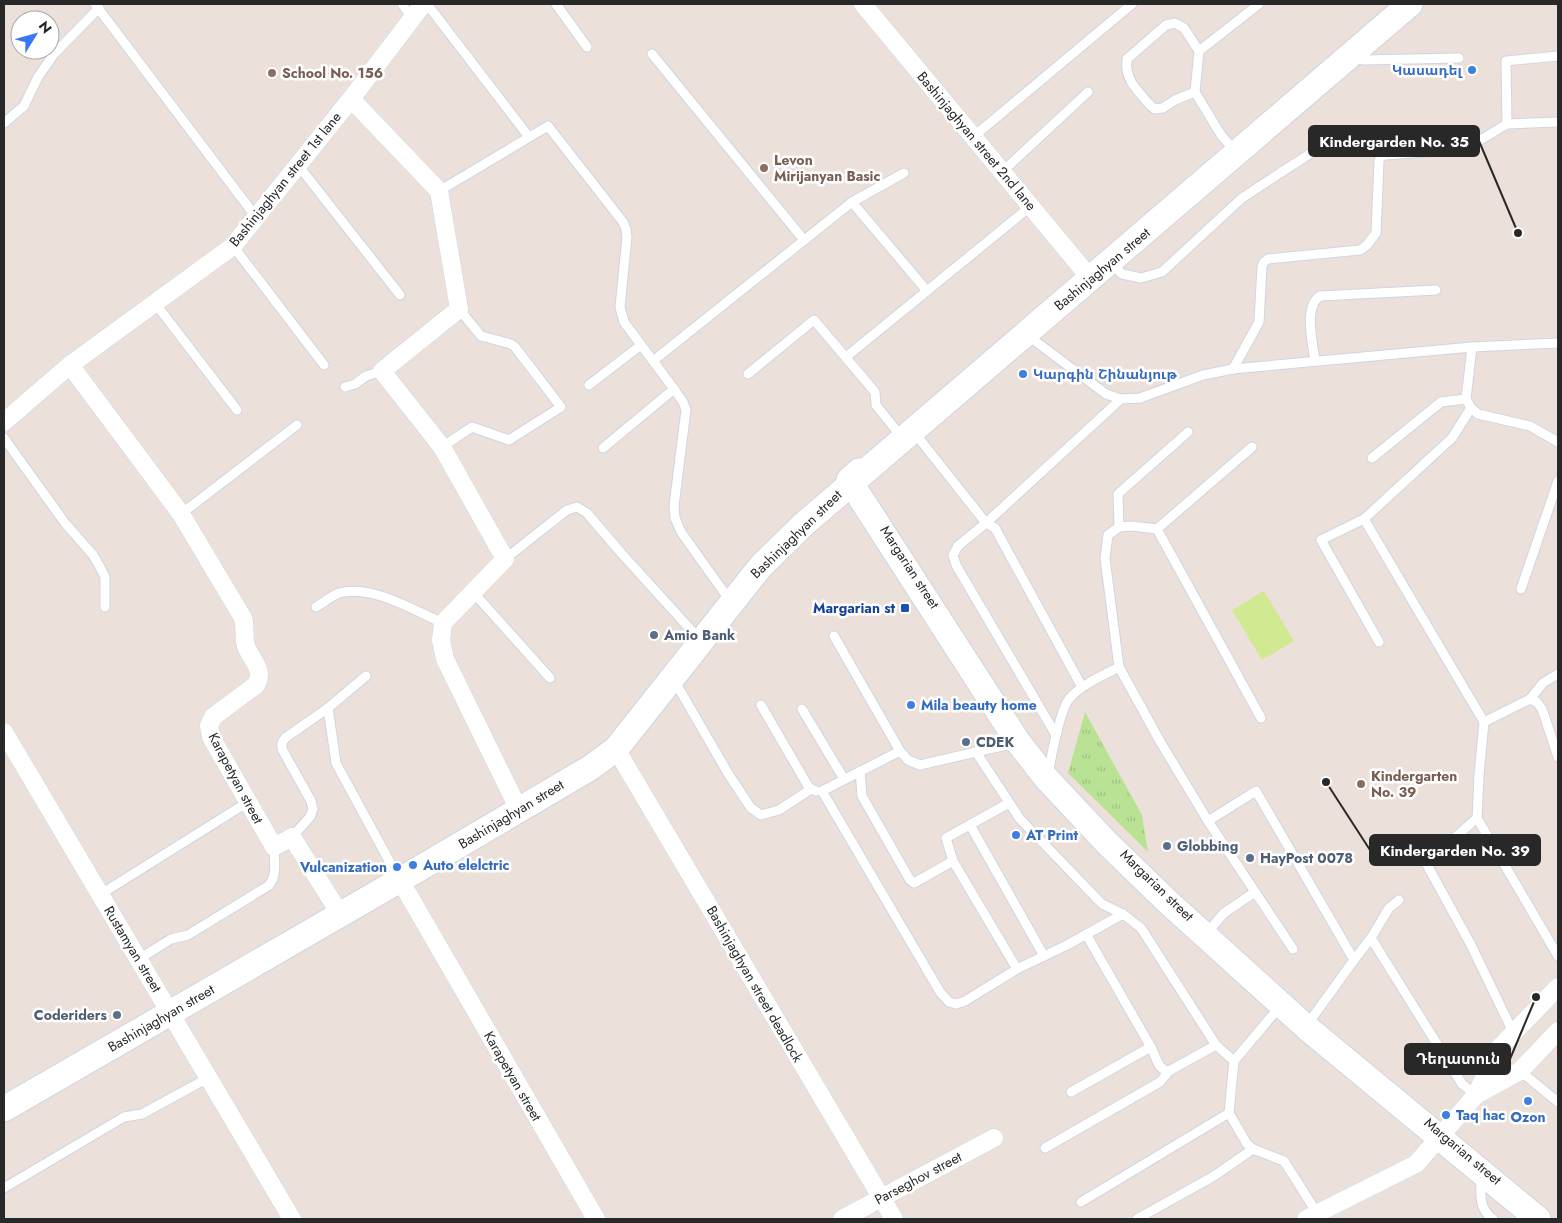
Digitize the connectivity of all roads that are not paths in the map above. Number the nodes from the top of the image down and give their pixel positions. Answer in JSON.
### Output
{"nodes":[{"id":1,"x":402,"y":4,"type":"edge"},
{"id":2,"x":428,"y":4,"type":"edge"},
{"id":3,"x":556,"y":4,"type":"edge"},
{"id":4,"x":863,"y":4,"type":"edge"},
{"id":5,"x":1132,"y":4,"type":"edge"},
{"id":6,"x":1259,"y":4,"type":"edge"},
{"id":7,"x":1390,"y":4,"type":"edge"},
{"id":8,"x":1410,"y":4,"type":"edge"},
{"id":9,"x":97,"y":6,"type":"edge"},
{"id":10,"x":417,"y":11,"type":"edge"},
{"id":11,"x":587,"y":47,"type":"dead end"},
{"id":12,"x":1199,"y":51,"type":"junction"},
{"id":13,"x":1353,"y":53,"type":"junction"},
{"id":14,"x":652,"y":54,"type":"dead end"},
{"id":15,"x":1558,"y":56,"type":"edge"},
{"id":16,"x":1459,"y":58,"type":"dead end"},
{"id":17,"x":1088,"y":92,"type":"dead end"},
{"id":18,"x":1196,"y":92,"type":"junction"},
{"id":19,"x":351,"y":99,"type":"junction"},
{"id":20,"x":1558,"y":122,"type":"edge"},
{"id":21,"x":4,"y":123,"type":"edge"},
{"id":22,"x":1508,"y":124,"type":"junction"},
{"id":23,"x":529,"y":137,"type":"junction"},
{"id":24,"x":974,"y":137,"type":"junction"},
{"id":25,"x":1230,"y":144,"type":"junction"},
{"id":26,"x":1311,"y":153,"type":"dead end"},
{"id":27,"x":298,"y":165,"type":"junction"},
{"id":28,"x":1002,"y":172,"type":"junction"},
{"id":29,"x":904,"y":173,"type":"dead end"},
{"id":30,"x":440,"y":191,"type":"junction"},
{"id":31,"x":852,"y":202,"type":"junction"},
{"id":32,"x":1030,"y":206,"type":"junction"},
{"id":33,"x":256,"y":217,"type":"junction"},
{"id":34,"x":804,"y":240,"type":"junction"},
{"id":35,"x":233,"y":246,"type":"junction"},
{"id":36,"x":1110,"y":262,"type":"junction"},
{"id":37,"x":1088,"y":275,"type":"junction"},
{"id":38,"x":927,"y":290,"type":"junction"},
{"id":39,"x":1436,"y":290,"type":"dead end"},
{"id":40,"x":400,"y":295,"type":"dead end"},
{"id":41,"x":155,"y":303,"type":"junction"},
{"id":42,"x":459,"y":309,"type":"junction"},
{"id":43,"x":1026,"y":334,"type":"junction"},
{"id":44,"x":1558,"y":343,"type":"edge"},
{"id":45,"x":641,"y":344,"type":"junction"},
{"id":46,"x":1472,"y":347,"type":"junction"},
{"id":47,"x":846,"y":357,"type":"junction"},
{"id":48,"x":653,"y":361,"type":"junction"},
{"id":49,"x":1315,"y":361,"type":"junction"},
{"id":50,"x":70,"y":365,"type":"junction"},
{"id":51,"x":324,"y":365,"type":"dead end"},
{"id":52,"x":1234,"y":369,"type":"junction"},
{"id":53,"x":382,"y":371,"type":"junction"},
{"id":54,"x":748,"y":374,"type":"dead end"},
{"id":55,"x":589,"y":385,"type":"dead end"},
{"id":56,"x":344,"y":387,"type":"dead end"},
{"id":57,"x":674,"y":389,"type":"junction"},
{"id":58,"x":1121,"y":399,"type":"junction"},
{"id":59,"x":1466,"y":399,"type":"junction"},
{"id":60,"x":1471,"y":408,"type":"junction"},
{"id":61,"x":237,"y":410,"type":"dead end"},
{"id":62,"x":4,"y":422,"type":"edge"},
{"id":63,"x":297,"y":424,"type":"dead end"},
{"id":64,"x":906,"y":432,"type":"junction"},
{"id":65,"x":1188,"y":432,"type":"dead end"},
{"id":66,"x":4,"y":438,"type":"edge"},
{"id":67,"x":1558,"y":442,"type":"edge"},
{"id":68,"x":442,"y":447,"type":"junction"},
{"id":69,"x":603,"y":448,"type":"dead end"},
{"id":70,"x":1252,"y":448,"type":"dead end"},
{"id":71,"x":1372,"y":458,"type":"dead end"},
{"id":72,"x":851,"y":480,"type":"junction"},
{"id":73,"x":1558,"y":481,"type":"edge"},
{"id":74,"x":182,"y":515,"type":"junction"},
{"id":75,"x":1364,"y":519,"type":"junction"},
{"id":76,"x":986,"y":523,"type":"junction"},
{"id":77,"x":1119,"y":527,"type":"junction"},
{"id":78,"x":1157,"y":529,"type":"junction"},
{"id":79,"x":505,"y":559,"type":"junction"},
{"id":80,"x":1521,"y":589,"type":"dead end"},
{"id":81,"x":473,"y":592,"type":"junction"},
{"id":82,"x":731,"y":602,"type":"junction"},
{"id":83,"x":105,"y":607,"type":"dead end"},
{"id":84,"x":316,"y":607,"type":"dead end"},
{"id":85,"x":443,"y":623,"type":"junction"},
{"id":86,"x":834,"y":636,"type":"dead end"},
{"id":87,"x":701,"y":641,"type":"junction"},
{"id":88,"x":1379,"y":642,"type":"dead end"},
{"id":89,"x":1119,"y":666,"type":"junction"},
{"id":90,"x":1558,"y":674,"type":"edge"},
{"id":91,"x":366,"y":676,"type":"dead end"},
{"id":92,"x":550,"y":678,"type":"dead end"},
{"id":93,"x":672,"y":678,"type":"junction"},
{"id":94,"x":1082,"y":687,"type":"junction"},
{"id":95,"x":1530,"y":699,"type":"junction"},
{"id":96,"x":761,"y":705,"type":"dead end"},
{"id":97,"x":328,"y":708,"type":"junction"},
{"id":98,"x":802,"y":709,"type":"dead end"},
{"id":99,"x":1261,"y":718,"type":"dead end"},
{"id":100,"x":1484,"y":722,"type":"junction"},
{"id":101,"x":4,"y":732,"type":"edge"},
{"id":102,"x":1056,"y":735,"type":"junction"},
{"id":103,"x":1020,"y":742,"type":"junction"},
{"id":104,"x":616,"y":749,"type":"junction"},
{"id":105,"x":900,"y":750,"type":"junction"},
{"id":106,"x":976,"y":752,"type":"junction"},
{"id":107,"x":1558,"y":757,"type":"edge"},
{"id":108,"x":860,"y":771,"type":"junction"},
{"id":109,"x":1048,"y":774,"type":"junction"},
{"id":110,"x":844,"y":779,"type":"junction"},
{"id":111,"x":811,"y":789,"type":"junction"},
{"id":112,"x":822,"y":791,"type":"junction"},
{"id":113,"x":248,"y":802,"type":"junction"},
{"id":114,"x":1009,"y":803,"type":"junction"},
{"id":115,"x":518,"y":810,"type":"junction"},
{"id":116,"x":1477,"y":818,"type":"junction"},
{"id":117,"x":1208,"y":821,"type":"junction"},
{"id":118,"x":970,"y":825,"type":"junction"},
{"id":119,"x":292,"y":837,"type":"junction"},
{"id":120,"x":274,"y":847,"type":"junction"},
{"id":121,"x":953,"y":861,"type":"junction"},
{"id":122,"x":400,"y":880,"type":"junction"},
{"id":123,"x":1255,"y":892,"type":"junction"},
{"id":124,"x":100,"y":894,"type":"junction"},
{"id":125,"x":1400,"y":900,"type":"dead end"},
{"id":126,"x":340,"y":914,"type":"junction"},
{"id":127,"x":1123,"y":914,"type":"junction"},
{"id":128,"x":1086,"y":934,"type":"junction"},
{"id":129,"x":1206,"y":934,"type":"junction"},
{"id":130,"x":1371,"y":938,"type":"junction"},
{"id":131,"x":1292,"y":949,"type":"dead end"},
{"id":132,"x":1044,"y":956,"type":"junction"},
{"id":133,"x":1558,"y":956,"type":"edge"},
{"id":134,"x":139,"y":959,"type":"junction"},
{"id":135,"x":1354,"y":960,"type":"junction"},
{"id":136,"x":1017,"y":969,"type":"junction"},
{"id":137,"x":1558,"y":987,"type":"edge"},
{"id":138,"x":1281,"y":1005,"type":"junction"},
{"id":139,"x":171,"y":1013,"type":"junction"},
{"id":140,"x":1307,"y":1025,"type":"junction"},
{"id":141,"x":1514,"y":1034,"type":"junction"},
{"id":142,"x":1555,"y":1040,"type":"edge"},
{"id":143,"x":1216,"y":1045,"type":"junction"},
{"id":144,"x":1152,"y":1049,"type":"junction"},
{"id":145,"x":1497,"y":1050,"type":"junction"},
{"id":146,"x":1234,"y":1061,"type":"junction"},
{"id":147,"x":1169,"y":1071,"type":"junction"},
{"id":148,"x":1520,"y":1071,"type":"junction"},
{"id":149,"x":208,"y":1078,"type":"junction"},
{"id":150,"x":1071,"y":1092,"type":"dead end"},
{"id":151,"x":1476,"y":1095,"type":"junction"},
{"id":152,"x":1558,"y":1102,"type":"edge"},
{"id":153,"x":4,"y":1109,"type":"edge"},
{"id":154,"x":1229,"y":1113,"type":"junction"},
{"id":155,"x":1442,"y":1136,"type":"junction"},
{"id":156,"x":994,"y":1138,"type":"dead end"},
{"id":157,"x":1045,"y":1148,"type":"dead end"},
{"id":158,"x":1253,"y":1149,"type":"junction"},
{"id":159,"x":1481,"y":1172,"type":"junction"},
{"id":160,"x":4,"y":1188,"type":"edge"},
{"id":161,"x":881,"y":1198,"type":"junction"},
{"id":162,"x":1081,"y":1202,"type":"dead end"},
{"id":163,"x":1311,"y":1216,"type":"edge"},
{"id":164,"x":292,"y":1219,"type":"edge"},
{"id":165,"x":596,"y":1219,"type":"edge"},
{"id":166,"x":842,"y":1219,"type":"edge"},
{"id":167,"x":894,"y":1219,"type":"edge"},
{"id":168,"x":1137,"y":1219,"type":"edge"},
{"id":169,"x":1493,"y":1219,"type":"edge"},
{"id":170,"x":1538,"y":1219,"type":"edge"},
{"id":171,"x":1545,"y":1219,"type":"edge"}],
"edges":[{"from":1,"to":10,"type":"lane"},
{"from":2,"to":23,"type":"lane"},
{"from":3,"to":11,"type":"lane"},
{"from":4,"to":24,"type":"street","name":"Bashinjaghyan street 2nd lane"},
{"from":5,"to":24,"type":"lane"},
{"from":6,"to":12,"type":"lane"},
{"from":7,"to":25,"type":"main road","name":"Bashinjaghyan street"},
{"from":8,"to":13,"type":"main road","name":"Bashinjaghyan street"},
{"from":9,"to":21,"type":"lane"},
{"from":9,"to":33,"type":"lane"},
{"from":10,"to":19,"type":"street","name":"Bashinjaghyan street 1st lane"},
{"from":12,"to":18,"type":"lane"},
{"from":12,"to":18,"type":"lane"},
{"from":13,"to":16,"type":"lane"},
{"from":13,"to":36,"type":"main road","name":"Bashinjaghyan street"},
{"from":14,"to":34,"type":"lane"},
{"from":15,"to":22,"type":"lane"},
{"from":17,"to":28,"type":"lane"},
{"from":18,"to":25,"type":"lane"},
{"from":19,"to":27,"type":"street","name":"Bashinjaghyan street 1st lane"},
{"from":19,"to":30,"type":"street"},
{"from":20,"to":22,"type":"lane"},
{"from":22,"to":52,"type":"lane"},
{"from":23,"to":30,"type":"lane"},
{"from":23,"to":45,"type":"lane"},
{"from":24,"to":28,"type":"street","name":"Bashinjaghyan street 2nd lane"},
{"from":25,"to":37,"type":"main road","name":"Bashinjaghyan street"},
{"from":26,"to":36,"type":"lane"},
{"from":27,"to":33,"type":"street","name":"Bashinjaghyan street 1st lane"},
{"from":27,"to":40,"type":"lane"},
{"from":28,"to":32,"type":"street","name":"Bashinjaghyan street 2nd lane"},
{"from":29,"to":31,"type":"lane"},
{"from":30,"to":42,"type":"street"},
{"from":31,"to":34,"type":"lane"},
{"from":31,"to":38,"type":"lane"},
{"from":32,"to":37,"type":"street","name":"Bashinjaghyan street 2nd lane"},
{"from":32,"to":38,"type":"lane"},
{"from":33,"to":35,"type":"street","name":"Bashinjaghyan street 1st lane"},
{"from":34,"to":48,"type":"lane"},
{"from":35,"to":41,"type":"street","name":"Bashinjaghyan street 1st lane"},
{"from":35,"to":51,"type":"lane"},
{"from":36,"to":37,"type":"main road","name":"Bashinjaghyan street"},
{"from":37,"to":43,"type":"main road","name":"Bashinjaghyan street"},
{"from":37,"to":64,"type":"main road","name":"Bashinjaghyan street"},
{"from":38,"to":47,"type":"lane"},
{"from":39,"to":49,"type":"lane"},
{"from":41,"to":50,"type":"street","name":"Bashinjaghyan street 1st lane"},
{"from":41,"to":61,"type":"lane"},
{"from":42,"to":53,"type":"street"},
{"from":42,"to":68,"type":"lane"},
{"from":43,"to":58,"type":"lane"},
{"from":43,"to":64,"type":"main road","name":"Bashinjaghyan street"},
{"from":44,"to":46,"type":"lane"},
{"from":45,"to":48,"type":"lane"},
{"from":45,"to":55,"type":"lane"},
{"from":46,"to":49,"type":"lane"},
{"from":46,"to":59,"type":"lane"},
{"from":47,"to":54,"type":"lane"},
{"from":47,"to":64,"type":"lane"},
{"from":48,"to":57,"type":"lane"},
{"from":49,"to":52,"type":"lane"},
{"from":50,"to":62,"type":"street","name":"Bashinjaghyan street 1st lane"},
{"from":50,"to":74,"type":"street"},
{"from":52,"to":58,"type":"lane"},
{"from":53,"to":56,"type":"lane"},
{"from":53,"to":68,"type":"street"},
{"from":57,"to":69,"type":"lane"},
{"from":57,"to":82,"type":"lane"},
{"from":58,"to":76,"type":"lane"},
{"from":59,"to":60,"type":"lane"},
{"from":59,"to":71,"type":"lane"},
{"from":60,"to":67,"type":"lane"},
{"from":60,"to":75,"type":"lane"},
{"from":63,"to":74,"type":"lane"},
{"from":64,"to":72,"type":"main road","name":"Bashinjaghyan street"},
{"from":64,"to":76,"type":"lane"},
{"from":65,"to":77,"type":"lane"},
{"from":66,"to":83,"type":"lane"},
{"from":68,"to":79,"type":"street"},
{"from":70,"to":78,"type":"lane"},
{"from":72,"to":82,"type":"main road","name":"Bashinjaghyan street"},
{"from":72,"to":103,"type":"main road","name":"Margarian street"},
{"from":73,"to":80,"type":"lane"},
{"from":74,"to":113,"type":"street","name":"Karapetyan street"},
{"from":75,"to":88,"type":"lane"},
{"from":75,"to":100,"type":"lane"},
{"from":76,"to":94,"type":"lane"},
{"from":76,"to":102,"type":"lane"},
{"from":77,"to":78,"type":"lane"},
{"from":77,"to":89,"type":"lane"},
{"from":78,"to":99,"type":"lane"},
{"from":79,"to":81,"type":"street"},
{"from":79,"to":87,"type":"lane"},
{"from":81,"to":85,"type":"street"},
{"from":81,"to":92,"type":"lane"},
{"from":82,"to":87,"type":"main road","name":"Bashinjaghyan street"},
{"from":84,"to":85,"type":"lane"},
{"from":85,"to":115,"type":"street"},
{"from":86,"to":105,"type":"lane"},
{"from":87,"to":93,"type":"main road","name":"Bashinjaghyan street"},
{"from":89,"to":94,"type":"lane"},
{"from":89,"to":117,"type":"lane"},
{"from":90,"to":95,"type":"lane"},
{"from":91,"to":97,"type":"lane"},
{"from":93,"to":104,"type":"main road","name":"Bashinjaghyan street"},
{"from":93,"to":111,"type":"lane"},
{"from":94,"to":102,"type":"lane"},
{"from":95,"to":100,"type":"lane"},
{"from":95,"to":107,"type":"lane"},
{"from":96,"to":111,"type":"lane"},
{"from":97,"to":119,"type":"lane"},
{"from":97,"to":122,"type":"lane"},
{"from":98,"to":110,"type":"lane"},
{"from":100,"to":116,"type":"lane"},
{"from":101,"to":124,"type":"street","name":"Rustamyan street"},
{"from":102,"to":109,"type":"lane"},
{"from":103,"to":106,"type":"lane"},
{"from":103,"to":109,"type":"main road","name":"Margarian street"},
{"from":103,"to":129,"type":"main road","name":"Margarian street"},
{"from":104,"to":115,"type":"main road","name":"Bashinjaghyan street"},
{"from":104,"to":161,"type":"street","name":"Bashinjaghyan street deadlock"},
{"from":105,"to":106,"type":"lane"},
{"from":105,"to":108,"type":"lane"},
{"from":106,"to":114,"type":"lane"},
{"from":108,"to":110,"type":"lane"},
{"from":108,"to":121,"type":"lane"},
{"from":109,"to":129,"type":"main road","name":"Margarian street"},
{"from":110,"to":112,"type":"lane"},
{"from":111,"to":112,"type":"lane"},
{"from":112,"to":136,"type":"lane"},
{"from":113,"to":120,"type":"street","name":"Karapetyan street"},
{"from":113,"to":124,"type":"lane"},
{"from":114,"to":118,"type":"lane"},
{"from":114,"to":127,"type":"lane"},
{"from":115,"to":122,"type":"main road","name":"Bashinjaghyan street"},
{"from":116,"to":133,"type":"lane"},
{"from":116,"to":141,"type":"lane"},
{"from":117,"to":123,"type":"lane"},
{"from":117,"to":135,"type":"lane"},
{"from":118,"to":121,"type":"lane"},
{"from":118,"to":132,"type":"lane"},
{"from":119,"to":120,"type":"street"},
{"from":119,"to":126,"type":"street"},
{"from":120,"to":134,"type":"lane"},
{"from":121,"to":136,"type":"lane"},
{"from":122,"to":126,"type":"main road","name":"Bashinjaghyan street"},
{"from":122,"to":165,"type":"street","name":"Karapetyan street"},
{"from":123,"to":129,"type":"lane"},
{"from":123,"to":131,"type":"lane"},
{"from":124,"to":134,"type":"street","name":"Rustamyan street"},
{"from":125,"to":130,"type":"lane"},
{"from":126,"to":139,"type":"main road","name":"Bashinjaghyan street"},
{"from":127,"to":128,"type":"lane"},
{"from":127,"to":143,"type":"lane"},
{"from":128,"to":132,"type":"lane"},
{"from":128,"to":144,"type":"lane"},
{"from":129,"to":138,"type":"main road","name":"Margarian street"},
{"from":129,"to":140,"type":"main road","name":"Margarian street"},
{"from":130,"to":135,"type":"lane"},
{"from":130,"to":151,"type":"lane"},
{"from":132,"to":136,"type":"lane"},
{"from":134,"to":139,"type":"street","name":"Rustamyan street"},
{"from":135,"to":140,"type":"lane"},
{"from":137,"to":141,"type":"street"},
{"from":138,"to":140,"type":"main road","name":"Margarian street"},
{"from":138,"to":146,"type":"lane"},
{"from":139,"to":149,"type":"street","name":"Rustamyan street"},
{"from":139,"to":153,"type":"main road","name":"Bashinjaghyan street"},
{"from":140,"to":155,"type":"main road","name":"Margarian street"},
{"from":141,"to":145,"type":"street"},
{"from":142,"to":148,"type":"street"},
{"from":143,"to":146,"type":"lane"},
{"from":143,"to":147,"type":"lane"},
{"from":144,"to":147,"type":"lane"},
{"from":144,"to":150,"type":"lane"},
{"from":145,"to":148,"type":"street"},
{"from":145,"to":151,"type":"street"},
{"from":146,"to":154,"type":"lane"},
{"from":147,"to":157,"type":"lane"},
{"from":148,"to":151,"type":"street"},
{"from":148,"to":152,"type":"lane"},
{"from":149,"to":160,"type":"lane"},
{"from":149,"to":164,"type":"street","name":"Rustamyan street"},
{"from":151,"to":155,"type":"street"},
{"from":154,"to":158,"type":"lane"},
{"from":154,"to":162,"type":"lane"},
{"from":155,"to":159,"type":"main road","name":"Margarian street"},
{"from":155,"to":163,"type":"street"},
{"from":155,"to":171,"type":"main road","name":"Margarian street"},
{"from":156,"to":161,"type":"street","name":"Parseghov street"},
{"from":158,"to":163,"type":"lane"},
{"from":158,"to":168,"type":"lane"},
{"from":159,"to":169,"type":"lane"},
{"from":159,"to":170,"type":"main road","name":"Margarian street"},
{"from":161,"to":166,"type":"street","name":"Parseghov street"},
{"from":161,"to":167,"type":"street","name":"Bashinjaghyan street deadlock"}]}
